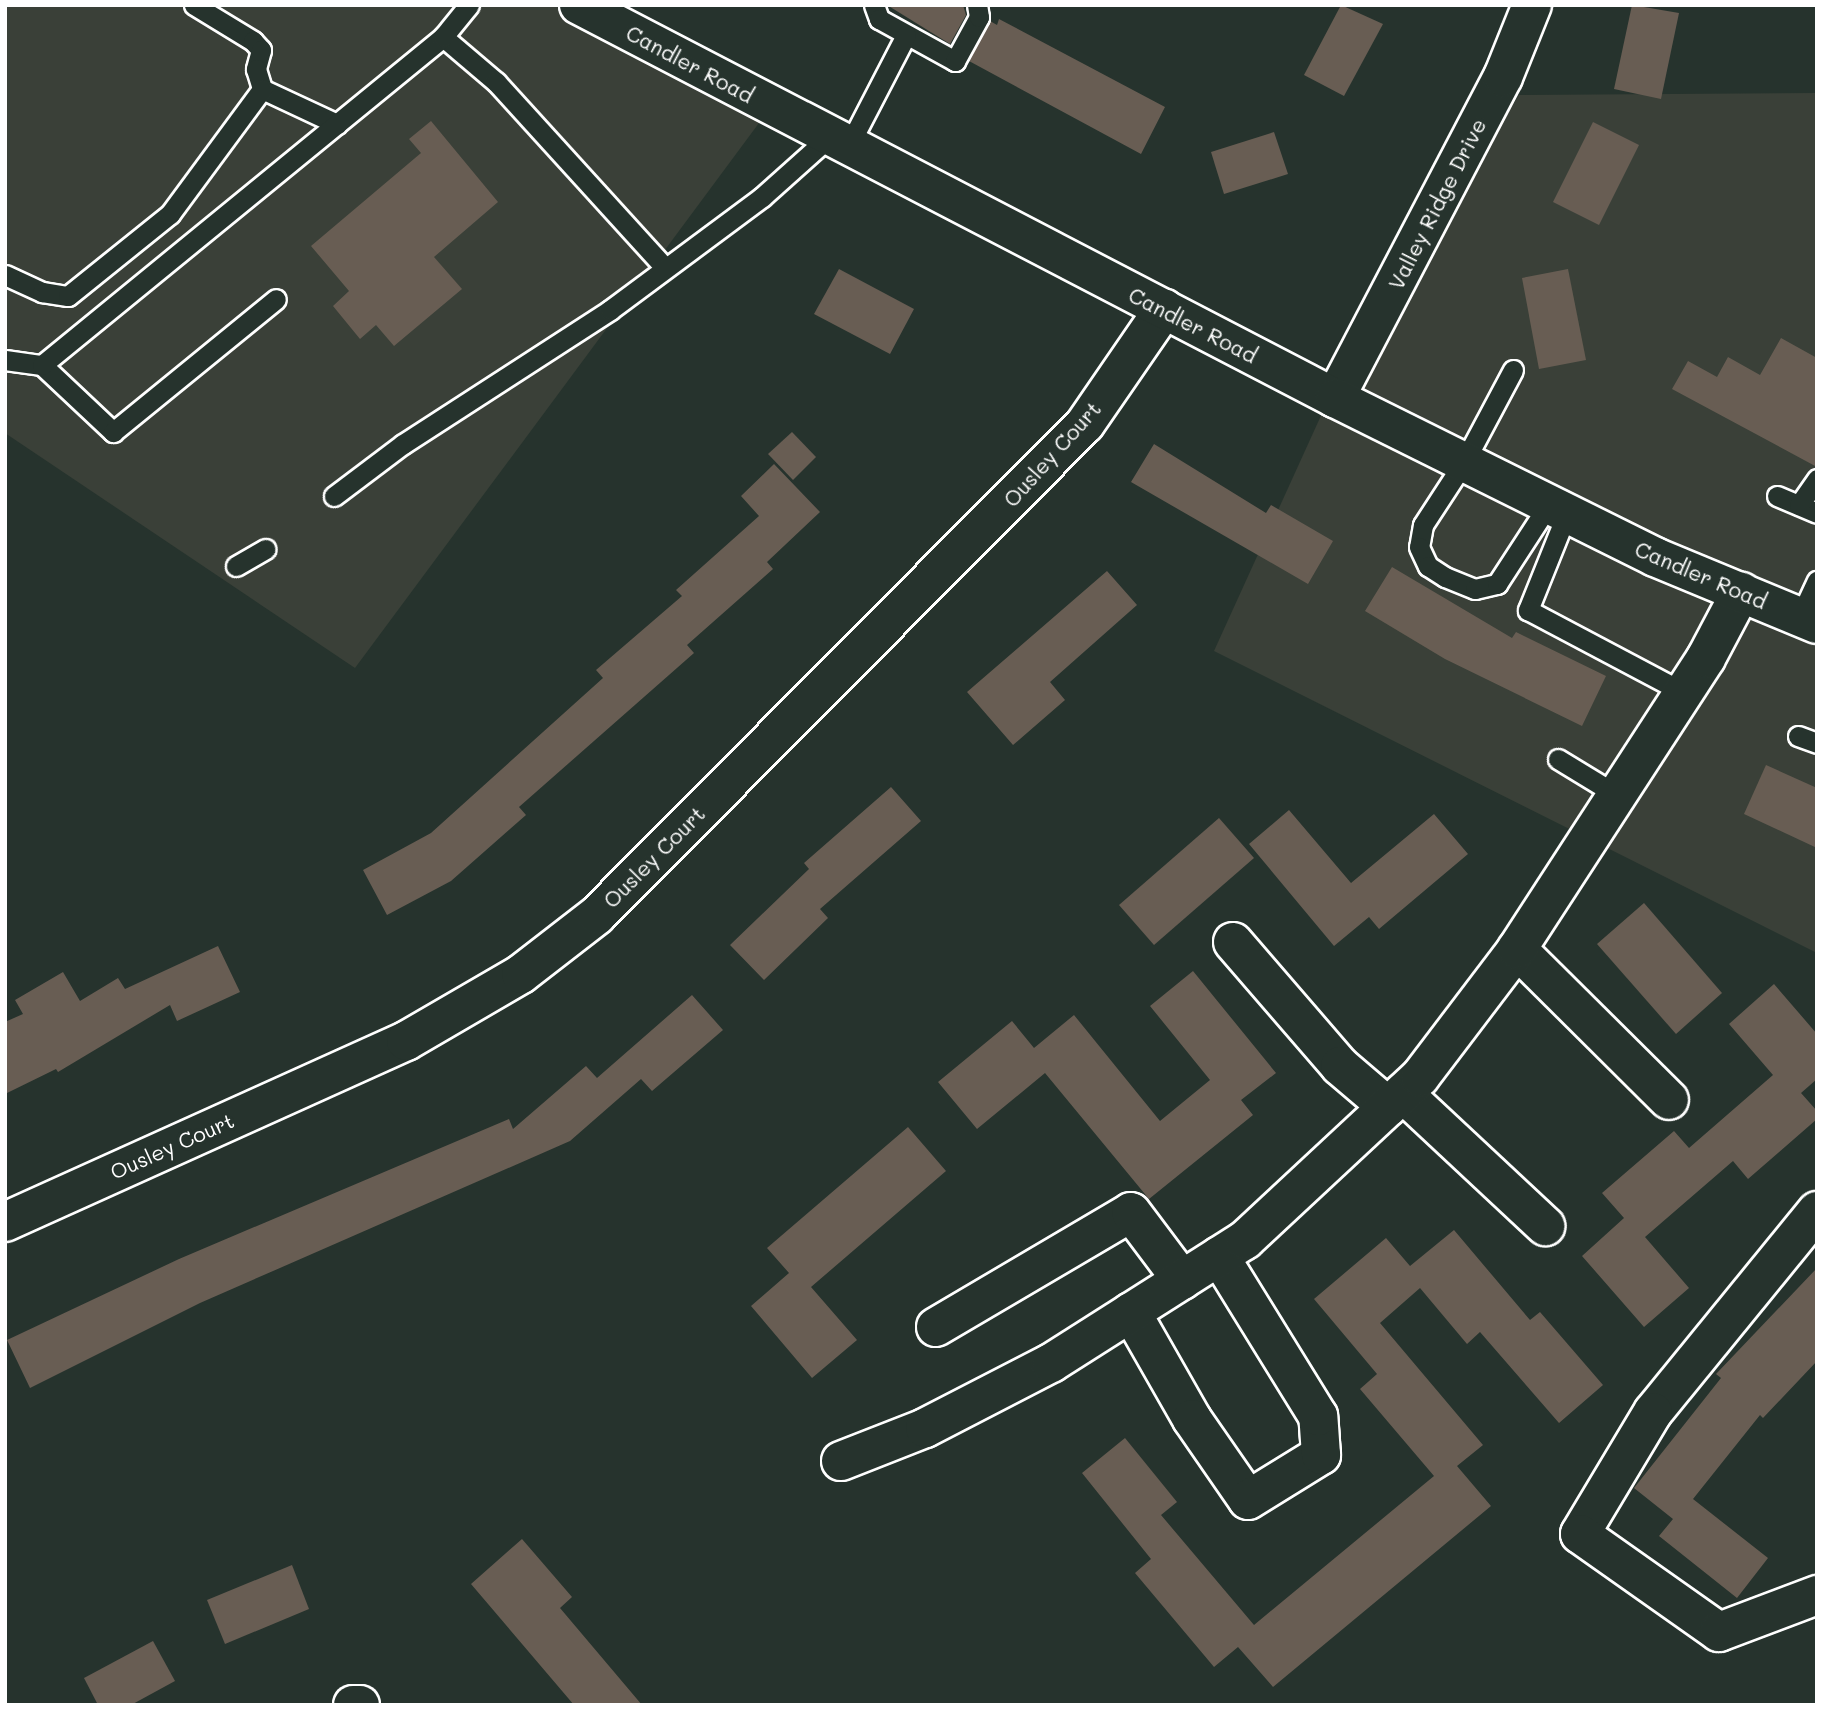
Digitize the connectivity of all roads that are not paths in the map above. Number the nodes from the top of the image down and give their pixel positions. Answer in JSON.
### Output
{"nodes":[{"id":1,"x":194,"y":5,"type":"edge"},
{"id":2,"x":469,"y":5,"type":"edge"},
{"id":3,"x":579,"y":5,"type":"edge"},
{"id":4,"x":874,"y":5,"type":"edge"},
{"id":5,"x":977,"y":5,"type":"edge"},
{"id":6,"x":1532,"y":5,"type":"edge"},
{"id":7,"x":906,"y":35,"type":"junction"},
{"id":8,"x":443,"y":37,"type":"junction"},
{"id":9,"x":262,"y":89,"type":"junction"},
{"id":10,"x":337,"y":124,"type":"junction"},
{"id":11,"x":838,"y":142,"type":"junction"},
{"id":12,"x":665,"y":268,"type":"junction"},
{"id":13,"x":5,"y":275,"type":"edge"},
{"id":14,"x":276,"y":299,"type":"dead end"},
{"id":15,"x":1164,"y":309,"type":"junction"},
{"id":16,"x":5,"y":360,"type":"edge"},
{"id":17,"x":42,"y":365,"type":"junction"},
{"id":18,"x":1513,"y":370,"type":"dead end"},
{"id":19,"x":1335,"y":398,"type":"junction"},
{"id":20,"x":1464,"y":462,"type":"junction"},
{"id":21,"x":1817,"y":479,"type":"edge"},
{"id":22,"x":334,"y":496,"type":"dead end"},
{"id":23,"x":1777,"y":496,"type":"dead end"},
{"id":24,"x":1558,"y":509,"type":"junction"},
{"id":25,"x":1808,"y":509,"type":"edge"},
{"id":26,"x":266,"y":549,"type":"dead end"},
{"id":27,"x":236,"y":566,"type":"dead end"},
{"id":28,"x":1817,"y":581,"type":"edge"},
{"id":29,"x":1741,"y":592,"type":"junction"},
{"id":30,"x":1808,"y":620,"type":"edge"},
{"id":31,"x":1684,"y":692,"type":"junction"},
{"id":32,"x":1558,"y":759,"type":"dead end"},
{"id":33,"x":1617,"y":795,"type":"junction"},
{"id":34,"x":1233,"y":942,"type":"dead end"},
{"id":35,"x":1517,"y":949,"type":"junction"},
{"id":36,"x":1395,"y":1100,"type":"junction"},
{"id":37,"x":1669,"y":1100,"type":"dead end"},
{"id":38,"x":1817,"y":1212,"type":"edge"},
{"id":39,"x":5,"y":1222,"type":"edge"},
{"id":40,"x":1545,"y":1226,"type":"dead end"},
{"id":41,"x":1219,"y":1256,"type":"junction"},
{"id":42,"x":1182,"y":1280,"type":"junction"},
{"id":43,"x":1132,"y":1312,"type":"junction"},
{"id":44,"x":936,"y":1327,"type":"dead end"},
{"id":45,"x":841,"y":1461,"type":"dead end"},
{"id":46,"x":1817,"y":1595,"type":"edge"}],
"edges":[{"from":1,"to":9,"type":"lane"},
{"from":2,"to":8,"type":"lane"},
{"from":3,"to":11,"type":"street","name":"Candler Road"},
{"from":4,"to":7,"type":"lane"},
{"from":5,"to":7,"type":"lane"},
{"from":6,"to":19,"type":"street","name":"Valley Ridge Drive"},
{"from":7,"to":11,"type":"lane"},
{"from":8,"to":10,"type":"lane"},
{"from":8,"to":12,"type":"lane"},
{"from":9,"to":10,"type":"lane"},
{"from":9,"to":13,"type":"lane"},
{"from":10,"to":17,"type":"lane"},
{"from":11,"to":12,"type":"lane"},
{"from":11,"to":15,"type":"street","name":"Candler Road"},
{"from":12,"to":22,"type":"lane"},
{"from":14,"to":17,"type":"lane"},
{"from":15,"to":19,"type":"street","name":"Candler Road"},
{"from":15,"to":39,"type":"street","name":"Ousley Court"},
{"from":16,"to":17,"type":"lane"},
{"from":18,"to":20,"type":"lane"},
{"from":19,"to":20,"type":"street","name":"Candler Road"},
{"from":20,"to":24,"type":"street","name":"Candler Road"},
{"from":20,"to":24,"type":"lane"},
{"from":21,"to":25,"type":"lane"},
{"from":23,"to":25,"type":"lane"},
{"from":24,"to":29,"type":"street","name":"Candler Road"},
{"from":24,"to":31,"type":"lane"},
{"from":26,"to":27,"type":"lane"},
{"from":28,"to":30,"type":"lane"},
{"from":29,"to":30,"type":"street","name":"Candler Road"},
{"from":29,"to":31,"type":"street"},
{"from":31,"to":33,"type":"street"},
{"from":32,"to":33,"type":"lane"},
{"from":33,"to":35,"type":"street"},
{"from":34,"to":36,"type":"street"},
{"from":35,"to":36,"type":"street"},
{"from":35,"to":37,"type":"street"},
{"from":36,"to":40,"type":"street"},
{"from":36,"to":41,"type":"street"},
{"from":38,"to":46,"type":"street"},
{"from":41,"to":42,"type":"street"},
{"from":41,"to":43,"type":"street"},
{"from":42,"to":43,"type":"street"},
{"from":42,"to":44,"type":"street"},
{"from":43,"to":45,"type":"street"}]}
